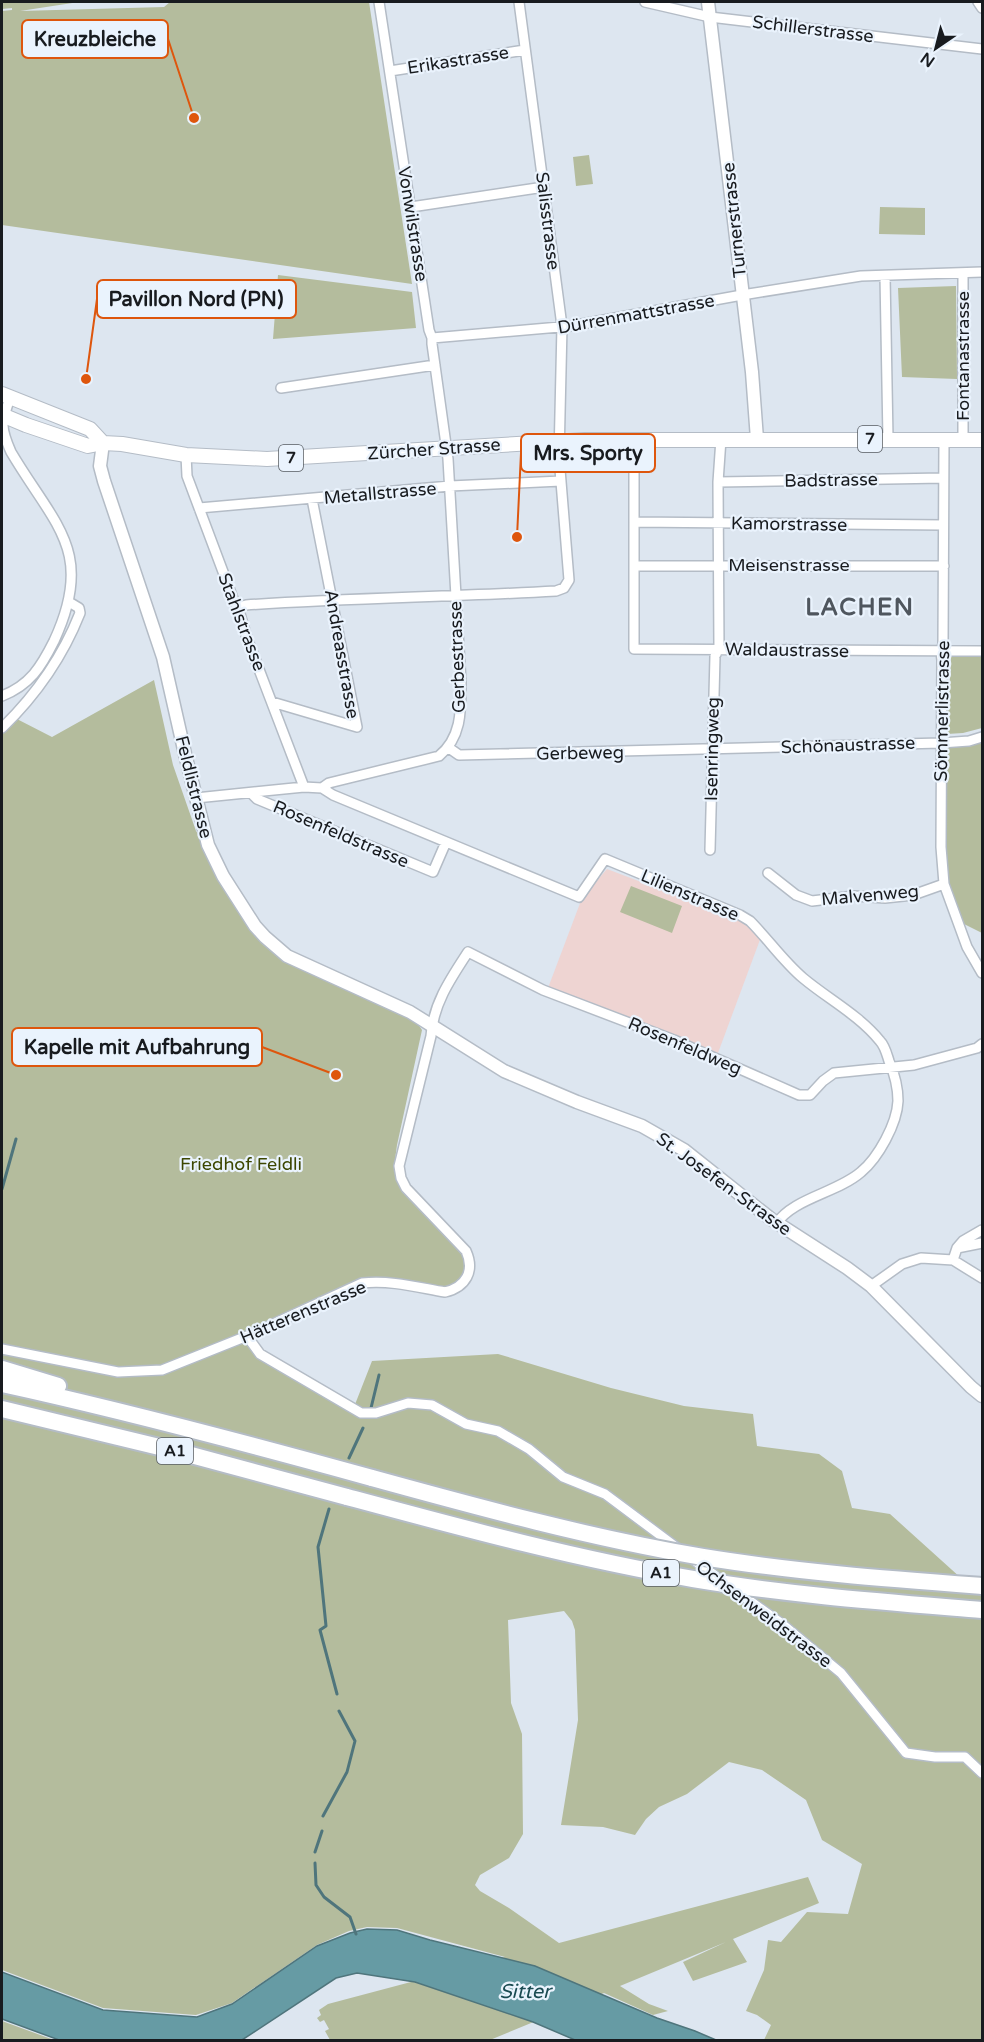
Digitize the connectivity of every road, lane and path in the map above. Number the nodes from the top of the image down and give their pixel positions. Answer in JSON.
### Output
{"nodes":[{"id":1,"x":379,"y":2,"type":"edge"},
{"id":2,"x":519,"y":2,"type":"edge"},
{"id":3,"x":645,"y":2,"type":"edge"},
{"id":4,"x":708,"y":2,"type":"edge"},
{"id":5,"x":978,"y":2,"type":"edge"},
{"id":6,"x":982,"y":8,"type":"edge"},
{"id":7,"x":710,"y":16,"type":"junction"},
{"id":8,"x":982,"y":49,"type":"edge"},
{"id":9,"x":525,"y":50,"type":"junction"},
{"id":10,"x":390,"y":71,"type":"junction"},
{"id":11,"x":544,"y":187,"type":"junction"},
{"id":12,"x":411,"y":207,"type":"junction"},
{"id":13,"x":982,"y":272,"type":"edge"},
{"id":14,"x":963,"y":273,"type":"junction"},
{"id":15,"x":885,"y":276,"type":"junction"},
{"id":16,"x":742,"y":295,"type":"junction"},
{"id":17,"x":562,"y":326,"type":"junction"},
{"id":18,"x":432,"y":338,"type":"junction"},
{"id":19,"x":435,"y":365,"type":"junction"},
{"id":20,"x":281,"y":388,"type":"dead end"},
{"id":21,"x":6,"y":396,"type":"edge"},
{"id":22,"x":3,"y":415,"type":"edge"},
{"id":23,"x":638,"y":439,"type":"junction"},
{"id":24,"x":721,"y":439,"type":"junction"},
{"id":25,"x":888,"y":439,"type":"junction"},
{"id":26,"x":757,"y":440,"type":"junction"},
{"id":27,"x":944,"y":440,"type":"junction"},
{"id":28,"x":963,"y":440,"type":"junction"},
{"id":29,"x":982,"y":440,"type":"edge"},
{"id":30,"x":560,"y":441,"type":"junction"},
{"id":31,"x":103,"y":443,"type":"junction"},
{"id":32,"x":447,"y":447,"type":"junction"},
{"id":33,"x":186,"y":455,"type":"junction"},
{"id":34,"x":943,"y":478,"type":"junction"},
{"id":35,"x":561,"y":480,"type":"junction"},
{"id":36,"x":718,"y":482,"type":"junction"},
{"id":37,"x":450,"y":486,"type":"junction"},
{"id":38,"x":312,"y":499,"type":"junction"},
{"id":39,"x":199,"y":508,"type":"junction"},
{"id":40,"x":634,"y":522,"type":"junction"},
{"id":41,"x":718,"y":523,"type":"junction"},
{"id":42,"x":943,"y":525,"type":"junction"},
{"id":43,"x":719,"y":565,"type":"junction"},
{"id":44,"x":634,"y":566,"type":"junction"},
{"id":45,"x":944,"y":566,"type":"junction"},
{"id":46,"x":456,"y":597,"type":"junction"},
{"id":47,"x":333,"y":599,"type":"junction"},
{"id":48,"x":69,"y":602,"type":"junction"},
{"id":49,"x":238,"y":607,"type":"junction"},
{"id":50,"x":718,"y":648,"type":"junction"},
{"id":51,"x":982,"y":651,"type":"edge"},
{"id":52,"x":941,"y":652,"type":"junction"},
{"id":53,"x":2,"y":696,"type":"edge"},
{"id":54,"x":272,"y":702,"type":"junction"},
{"id":55,"x":2,"y":728,"type":"edge"},
{"id":56,"x":982,"y":737,"type":"edge"},
{"id":57,"x":941,"y":743,"type":"junction"},
{"id":58,"x":449,"y":748,"type":"junction"},
{"id":59,"x":712,"y":749,"type":"junction"},
{"id":60,"x":304,"y":787,"type":"junction"},
{"id":61,"x":322,"y":788,"type":"junction"},
{"id":62,"x":251,"y":793,"type":"junction"},
{"id":63,"x":196,"y":798,"type":"junction"},
{"id":64,"x":446,"y":842,"type":"junction"},
{"id":65,"x":710,"y":850,"type":"dead end"},
{"id":66,"x":768,"y":873,"type":"dead end"},
{"id":67,"x":944,"y":885,"type":"junction"},
{"id":68,"x":982,"y":973,"type":"edge"},
{"id":69,"x":431,"y":1025,"type":"junction"},
{"id":70,"x":982,"y":1044,"type":"edge"},
{"id":71,"x":892,"y":1067,"type":"junction"},
{"id":72,"x":776,"y":1224,"type":"junction"},
{"id":73,"x":982,"y":1230,"type":"edge"},
{"id":74,"x":982,"y":1243,"type":"edge"},
{"id":75,"x":957,"y":1248,"type":"junction"},
{"id":76,"x":953,"y":1260,"type":"junction"},
{"id":77,"x":982,"y":1278,"type":"edge"},
{"id":78,"x":871,"y":1286,"type":"junction"},
{"id":79,"x":247,"y":1336,"type":"junction"},
{"id":80,"x":2,"y":1349,"type":"edge"},
{"id":81,"x":2,"y":1369,"type":"edge"},
{"id":82,"x":2,"y":1384,"type":"edge"},
{"id":83,"x":982,"y":1396,"type":"edge"},
{"id":84,"x":2,"y":1409,"type":"edge"},
{"id":85,"x":210,"y":1433,"type":"junction"},
{"id":86,"x":982,"y":1586,"type":"edge"},
{"id":87,"x":982,"y":1610,"type":"edge"},
{"id":88,"x":982,"y":1773,"type":"edge"}],
"edges":[{"from":1,"to":10,"type":"street","name":"Vonwilstrasse"},
{"from":2,"to":9,"type":"street","name":"Salisstrasse"},
{"from":3,"to":7,"type":"street","name":"Schillerstrasse"},
{"from":4,"to":7,"type":"street","name":"Turnerstrasse"},
{"from":5,"to":6,"type":"street"},
{"from":7,"to":8,"type":"street","name":"Schillerstrasse"},
{"from":7,"to":16,"type":"street","name":"Turnerstrasse"},
{"from":9,"to":10,"type":"street","name":"Erikastrasse"},
{"from":9,"to":11,"type":"street","name":"Salisstrasse"},
{"from":10,"to":12,"type":"street","name":"Vonwilstrasse"},
{"from":11,"to":12,"type":"street"},
{"from":11,"to":17,"type":"street","name":"Salisstrasse"},
{"from":12,"to":18,"type":"street","name":"Vonwilstrasse"},
{"from":13,"to":14,"type":"street","name":"Dürrenmattstrasse"},
{"from":14,"to":15,"type":"street","name":"Dürrenmattstrasse"},
{"from":14,"to":28,"type":"street","name":"Fontanastrasse"},
{"from":15,"to":16,"type":"street","name":"Dürrenmattstrasse"},
{"from":15,"to":25,"type":"street"},
{"from":16,"to":17,"type":"street","name":"Dürrenmattstrasse"},
{"from":16,"to":26,"type":"street","name":"Turnerstrasse"},
{"from":17,"to":18,"type":"street","name":"Dürrenmattstrasse"},
{"from":17,"to":30,"type":"street","name":"Salisstrasse"},
{"from":18,"to":19,"type":"street","name":"Vonwilstrasse"},
{"from":19,"to":20,"type":"street"},
{"from":19,"to":32,"type":"street","name":"Vonwilstrasse"},
{"from":21,"to":22,"type":"street"},
{"from":21,"to":31,"type":"main road"},
{"from":22,"to":31,"type":"main road","number":"7"},
{"from":22,"to":48,"type":"street"},
{"from":23,"to":24,"type":"main road","name":"Zürcher Strasse","number":"7"},
{"from":23,"to":30,"type":"main road","name":"Zürcher Strasse","number":"7"},
{"from":23,"to":40,"type":"street"},
{"from":24,"to":26,"type":"main road","name":"Zürcher Strasse","number":"7"},
{"from":24,"to":36,"type":"street","name":"Isenringweg"},
{"from":25,"to":26,"type":"main road","name":"Zürcher Strasse","number":"7"},
{"from":25,"to":27,"type":"main road","name":"Zürcher Strasse","number":"7"},
{"from":27,"to":28,"type":"main road","name":"Zürcher Strasse","number":"7"},
{"from":27,"to":34,"type":"street","name":"Sömmerlistrasse"},
{"from":28,"to":29,"type":"main road","name":"Zürcher Strasse","number":"7"},
{"from":30,"to":32,"type":"main road","name":"Zürcher Strasse","number":"7"},
{"from":30,"to":35,"type":"street","name":"Salisstrasse"},
{"from":31,"to":33,"type":"main road","name":"Zürcher Strasse","number":"7"},
{"from":31,"to":63,"type":"street","name":"Feldlistrasse"},
{"from":32,"to":33,"type":"main road","name":"Zürcher Strasse","number":"7"},
{"from":32,"to":37,"type":"street","name":"Gerbestrasse"},
{"from":33,"to":39,"type":"street","name":"Stahlstrasse"},
{"from":34,"to":36,"type":"street","name":"Badstrasse"},
{"from":34,"to":42,"type":"street","name":"Sömmerlistrasse"},
{"from":35,"to":37,"type":"street","name":"Metallstrasse"},
{"from":35,"to":46,"type":"street","name":"Salisstrasse"},
{"from":36,"to":41,"type":"street","name":"Isenringweg"},
{"from":37,"to":38,"type":"street","name":"Metallstrasse"},
{"from":37,"to":46,"type":"street","name":"Gerbestrasse"},
{"from":38,"to":39,"type":"street","name":"Metallstrasse"},
{"from":38,"to":47,"type":"street","name":"Andreasstrasse"},
{"from":39,"to":49,"type":"street","name":"Stahlstrasse"},
{"from":40,"to":41,"type":"street","name":"Kamorstrasse"},
{"from":40,"to":44,"type":"street"},
{"from":41,"to":42,"type":"street","name":"Kamorstrasse"},
{"from":41,"to":43,"type":"street","name":"Isenringweg"},
{"from":42,"to":45,"type":"street","name":"Sömmerlistrasse"},
{"from":43,"to":44,"type":"street","name":"Meisenstrasse"},
{"from":43,"to":45,"type":"street","name":"Meisenstrasse"},
{"from":43,"to":50,"type":"street","name":"Isenringweg"},
{"from":44,"to":50,"type":"street","name":"Waldaustrasse"},
{"from":45,"to":52,"type":"street","name":"Sömmerlistrasse"},
{"from":46,"to":47,"type":"street"},
{"from":46,"to":58,"type":"street","name":"Gerbestrasse"},
{"from":47,"to":49,"type":"street"},
{"from":47,"to":54,"type":"street","name":"Andreasstrasse"},
{"from":48,"to":53,"type":"street"},
{"from":48,"to":55,"type":"street"},
{"from":49,"to":54,"type":"street","name":"Stahlstrasse"},
{"from":50,"to":52,"type":"street","name":"Waldaustrasse"},
{"from":50,"to":59,"type":"street","name":"Isenringweg"},
{"from":51,"to":52,"type":"street","name":"Waldaustrasse"},
{"from":52,"to":57,"type":"street","name":"Sömmerlistrasse"},
{"from":54,"to":60,"type":"street","name":"Stahlstrasse"},
{"from":56,"to":57,"type":"street","name":"Schönaustrasse"},
{"from":57,"to":59,"type":"street","name":"Schönaustrasse"},
{"from":57,"to":67,"type":"street","name":"Sömmerlistrasse"},
{"from":58,"to":59,"type":"street","name":"Gerbeweg"},
{"from":58,"to":61,"type":"street"},
{"from":59,"to":65,"type":"street","name":"Isenringweg"},
{"from":60,"to":61,"type":"street"},
{"from":60,"to":62,"type":"street"},
{"from":61,"to":64,"type":"street","name":"Lilienstrasse"},
{"from":62,"to":63,"type":"street"},
{"from":62,"to":64,"type":"street","name":"Rosenfeldstrasse"},
{"from":63,"to":69,"type":"street","name":"Feldlistrasse"},
{"from":64,"to":71,"type":"street","name":"Lilienstrasse"},
{"from":66,"to":67,"type":"street","name":"Malvenweg"},
{"from":67,"to":68,"type":"street","name":"Sömmerlistrasse"},
{"from":69,"to":71,"type":"street","name":"Rosenfeldweg"},
{"from":69,"to":72,"type":"street","name":"St. Josefen-Strasse"},
{"from":69,"to":79,"type":"street","name":"Hätterenstrasse"},
{"from":70,"to":71,"type":"street","name":"Rosenfeldweg"},
{"from":71,"to":72,"type":"street","name":"Lilienstrasse"},
{"from":72,"to":78,"type":"street","name":"St. Josefen-Strasse"},
{"from":73,"to":75,"type":"street"},
{"from":74,"to":75,"type":"street"},
{"from":75,"to":76,"type":"street"},
{"from":76,"to":77,"type":"street"},
{"from":76,"to":78,"type":"street"},
{"from":78,"to":83,"type":"street","name":"St. Josefen-Strasse"},
{"from":79,"to":80,"type":"street","name":"Hätterenstrasse"},
{"from":79,"to":88,"type":"street","name":"Ochsenweidstrasse"},
{"from":81,"to":85,"type":"highway","number":"A1"},
{"from":82,"to":85,"type":"highway","number":"A1"},
{"from":84,"to":87,"type":"highway","number":"A1","bridge":true},
{"from":85,"to":86,"type":"highway","number":"A1","bridge":true}]}
